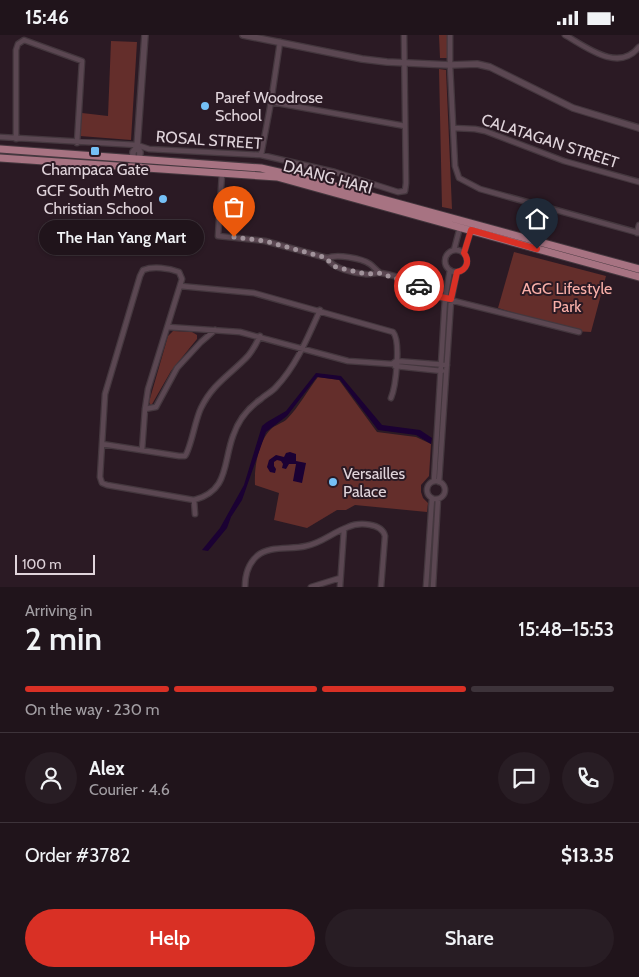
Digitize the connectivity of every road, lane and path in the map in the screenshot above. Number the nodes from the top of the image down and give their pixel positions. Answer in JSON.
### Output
{"nodes":[{"id":1,"x":146,"y":35,"type":"edge"},
{"id":2,"x":243,"y":35,"type":"edge"},
{"id":3,"x":404,"y":35,"type":"edge"},
{"id":4,"x":450,"y":35,"type":"edge"},
{"id":5,"x":565,"y":35,"type":"edge"},
{"id":6,"x":280,"y":42,"type":"junction"},
{"id":7,"x":639,"y":47,"type":"edge"},
{"id":8,"x":406,"y":64,"type":"junction"},
{"id":9,"x":450,"y":65,"type":"junction"},
{"id":10,"x":271,"y":102,"type":"junction"},
{"id":11,"x":405,"y":127,"type":"junction"},
{"id":12,"x":453,"y":128,"type":"junction"},
{"id":13,"x":639,"y":128,"type":"edge"},
{"id":14,"x":0,"y":137,"type":"edge"},
{"id":15,"x":16,"y":139,"type":"junction"},
{"id":16,"x":77,"y":143,"type":"junction"},
{"id":17,"x":0,"y":149,"type":"edge"},
{"id":18,"x":137,"y":152,"type":"junction"},
{"id":19,"x":261,"y":155,"type":"junction"},
{"id":20,"x":0,"y":158,"type":"edge"},
{"id":21,"x":136,"y":168,"type":"junction"},
{"id":22,"x":222,"y":173,"type":"junction"},
{"id":23,"x":639,"y":182,"type":"edge"},
{"id":24,"x":461,"y":224,"type":"junction"},
{"id":25,"x":639,"y":225,"type":"edge"},
{"id":26,"x":472,"y":227,"type":"junction"},
{"id":27,"x":638,"y":233,"type":"edge"},
{"id":28,"x":454,"y":250,"type":"junction"},
{"id":29,"x":464,"y":253,"type":"junction"},
{"id":30,"x":327,"y":258,"type":"junction"},
{"id":31,"x":354,"y":260,"type":"junction"},
{"id":32,"x":639,"y":269,"type":"edge"},
{"id":33,"x":450,"y":270,"type":"junction"},
{"id":34,"x":351,"y":271,"type":"junction"},
{"id":35,"x":457,"y":272,"type":"junction"},
{"id":36,"x":379,"y":273,"type":"junction"},
{"id":37,"x":639,"y":277,"type":"edge"},
{"id":38,"x":180,"y":286,"type":"junction"},
{"id":39,"x":445,"y":298,"type":"junction"},
{"id":40,"x":451,"y":299,"type":"junction"},
{"id":41,"x":320,"y":310,"type":"junction"},
{"id":42,"x":168,"y":327,"type":"junction"},
{"id":43,"x":215,"y":330,"type":"junction"},
{"id":44,"x":579,"y":332,"type":"dead end"},
{"id":45,"x":260,"y":336,"type":"junction"},
{"id":46,"x":303,"y":348,"type":"junction"},
{"id":47,"x":395,"y":364,"type":"junction"},
{"id":48,"x":441,"y":364,"type":"junction"},
{"id":49,"x":447,"y":365,"type":"junction"},
{"id":50,"x":441,"y":371,"type":"junction"},
{"id":51,"x":447,"y":371,"type":"junction"},
{"id":52,"x":391,"y":398,"type":"dead end"},
{"id":53,"x":144,"y":409,"type":"junction"},
{"id":54,"x":102,"y":444,"type":"junction"},
{"id":55,"x":142,"y":449,"type":"junction"},
{"id":56,"x":436,"y":481,"type":"junction"},
{"id":57,"x":432,"y":498,"type":"junction"},
{"id":58,"x":194,"y":499,"type":"junction"},
{"id":59,"x":438,"y":499,"type":"junction"},
{"id":60,"x":195,"y":515,"type":"dead end"},
{"id":61,"x":344,"y":529,"type":"junction"},
{"id":62,"x":340,"y":578,"type":"junction"},
{"id":63,"x":245,"y":587,"type":"edge"},
{"id":64,"x":311,"y":587,"type":"edge"},
{"id":65,"x":340,"y":587,"type":"edge"},
{"id":66,"x":381,"y":587,"type":"edge"},
{"id":67,"x":426,"y":587,"type":"edge"},
{"id":68,"x":433,"y":587,"type":"edge"}],
"edges":[{"from":1,"to":18,"type":"street"},
{"from":2,"to":6,"type":"street"},
{"from":3,"to":8,"type":"street","name":"ROSAL STREET"},
{"from":4,"to":9,"type":"street"},
{"from":5,"to":7,"type":"street"},
{"from":6,"to":8,"type":"street"},
{"from":6,"to":10,"type":"street"},
{"from":8,"to":9,"type":"street"},
{"from":8,"to":11,"type":"street","name":"ROSAL STREET"},
{"from":9,"to":12,"type":"street"},
{"from":9,"to":13,"type":"street"},
{"from":10,"to":11,"type":"street"},
{"from":10,"to":19,"type":"street"},
{"from":11,"to":19,"type":"street","name":"ROSAL STREET"},
{"from":12,"to":23,"type":"street","name":"CALATAGAN STREET"},
{"from":12,"to":27,"type":"street"},
{"from":14,"to":15,"type":"street","name":"ROSAL STREET"},
{"from":15,"to":16,"type":"street","name":"ROSAL STREET"},
{"from":15,"to":16,"type":"street"},
{"from":16,"to":18,"type":"street","name":"ROSAL STREET"},
{"from":17,"to":18,"type":"main road","name":"DAANG HARI"},
{"from":18,"to":19,"type":"street","name":"ROSAL STREET"},
{"from":18,"to":21,"type":"street"},
{"from":18,"to":24,"type":"main road","name":"DAANG HARI"},
{"from":20,"to":21,"type":"main road","name":"DAANG HARI"},
{"from":21,"to":22,"type":"main road","name":"DAANG HARI"},
{"from":22,"to":24,"type":"main road","name":"DAANG HARI"},
{"from":22,"to":30,"type":"street"},
{"from":24,"to":26,"type":"main road","name":"DAANG HARI"},
{"from":24,"to":28,"type":"street"},
{"from":25,"to":27,"type":"street"},
{"from":26,"to":29,"type":"street"},
{"from":26,"to":32,"type":"main road","name":"DAANG HARI"},
{"from":26,"to":37,"type":"main road","name":"DAANG HARI"},
{"from":28,"to":29,"type":"street"},
{"from":28,"to":33,"type":"street"},
{"from":29,"to":35,"type":"street"},
{"from":30,"to":31,"type":"street"},
{"from":30,"to":34,"type":"street"},
{"from":31,"to":34,"type":"street"},
{"from":31,"to":34,"type":"street"},
{"from":31,"to":36,"type":"street"},
{"from":33,"to":35,"type":"street"},
{"from":33,"to":39,"type":"street"},
{"from":34,"to":36,"type":"street"},
{"from":35,"to":40,"type":"street"},
{"from":36,"to":39,"type":"street"},
{"from":38,"to":41,"type":"street"},
{"from":38,"to":42,"type":"street"},
{"from":38,"to":54,"type":"street"},
{"from":39,"to":40,"type":"street"},
{"from":39,"to":48,"type":"street"},
{"from":40,"to":44,"type":"street"},
{"from":40,"to":49,"type":"street"},
{"from":41,"to":46,"type":"street"},
{"from":41,"to":47,"type":"street"},
{"from":42,"to":43,"type":"street"},
{"from":42,"to":53,"type":"street"},
{"from":43,"to":45,"type":"street"},
{"from":43,"to":53,"type":"street"},
{"from":45,"to":46,"type":"street"},
{"from":45,"to":55,"type":"street"},
{"from":46,"to":47,"type":"street"},
{"from":46,"to":58,"type":"street"},
{"from":47,"to":48,"type":"street"},
{"from":47,"to":50,"type":"street"},
{"from":47,"to":52,"type":"street"},
{"from":48,"to":49,"type":"street"},
{"from":48,"to":50,"type":"street"},
{"from":49,"to":51,"type":"street"},
{"from":50,"to":51,"type":"street"},
{"from":50,"to":56,"type":"street"},
{"from":51,"to":56,"type":"street"},
{"from":53,"to":55,"type":"street"},
{"from":54,"to":55,"type":"street"},
{"from":54,"to":58,"type":"street"},
{"from":56,"to":57,"type":"street"},
{"from":56,"to":59,"type":"street"},
{"from":57,"to":59,"type":"street"},
{"from":57,"to":67,"type":"street"},
{"from":58,"to":60,"type":"street"},
{"from":59,"to":68,"type":"street"},
{"from":61,"to":62,"type":"street"},
{"from":61,"to":63,"type":"street"},
{"from":61,"to":66,"type":"street"},
{"from":62,"to":64,"type":"street"},
{"from":62,"to":65,"type":"street"}]}
